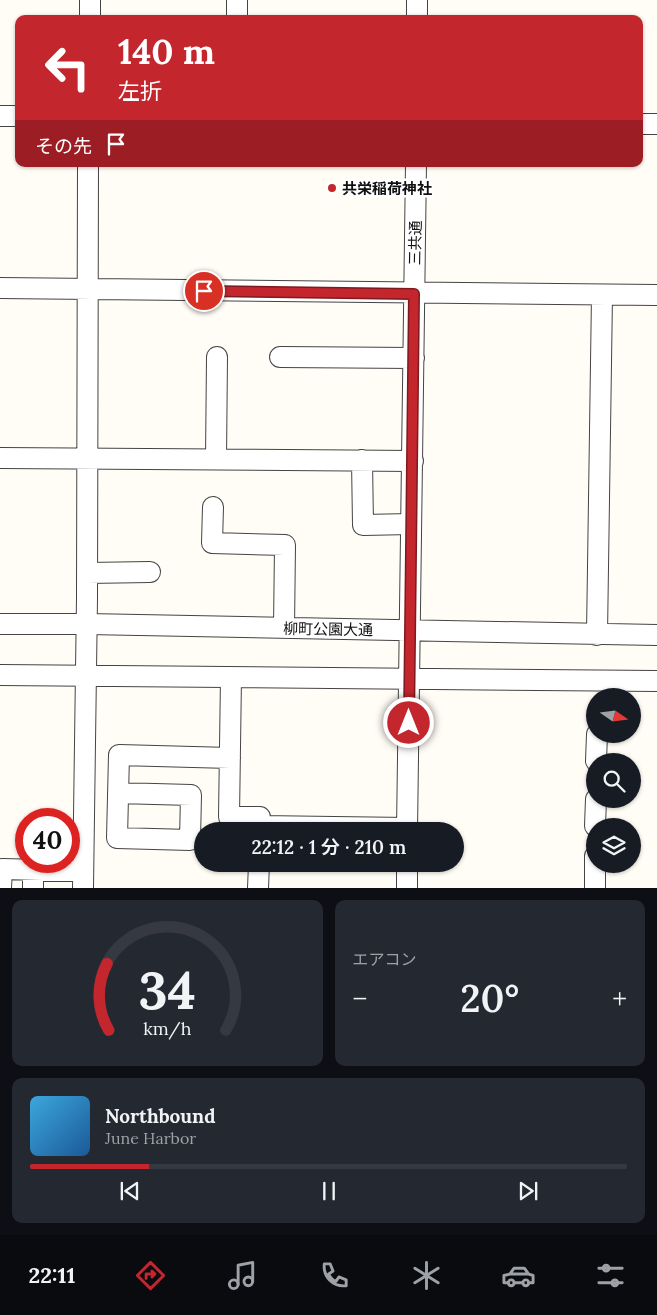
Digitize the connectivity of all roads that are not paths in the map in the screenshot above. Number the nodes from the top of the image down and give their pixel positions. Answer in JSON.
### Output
{"nodes":[{"id":1,"x":90,"y":0,"type":"edge"},
{"id":2,"x":237,"y":0,"type":"edge"},
{"id":3,"x":417,"y":0,"type":"edge"},
{"id":4,"x":90,"y":15,"type":"edge"},
{"id":5,"x":238,"y":15,"type":"edge"},
{"id":6,"x":417,"y":15,"type":"edge"},
{"id":7,"x":0,"y":116,"type":"edge"},
{"id":8,"x":15,"y":116,"type":"edge"},
{"id":9,"x":643,"y":124,"type":"edge"},
{"id":10,"x":657,"y":124,"type":"edge"},
{"id":11,"x":88,"y":167,"type":"edge"},
{"id":12,"x":416,"y":167,"type":"edge"},
{"id":13,"x":0,"y":288,"type":"edge"},
{"id":14,"x":89,"y":290,"type":"junction"},
{"id":15,"x":414,"y":294,"type":"junction"},
{"id":16,"x":602,"y":295,"type":"junction"},
{"id":17,"x":657,"y":295,"type":"edge"},
{"id":18,"x":217,"y":357,"type":"dead end"},
{"id":19,"x":280,"y":357,"type":"dead end"},
{"id":20,"x":414,"y":358,"type":"junction"},
{"id":21,"x":0,"y":458,"type":"edge"},
{"id":22,"x":88,"y":459,"type":"junction"},
{"id":23,"x":216,"y":460,"type":"junction"},
{"id":24,"x":362,"y":460,"type":"junction"},
{"id":25,"x":413,"y":460,"type":"junction"},
{"id":26,"x":213,"y":507,"type":"dead end"},
{"id":27,"x":411,"y":524,"type":"junction"},
{"id":28,"x":150,"y":572,"type":"dead end"},
{"id":29,"x":87,"y":573,"type":"junction"},
{"id":30,"x":0,"y":624,"type":"edge"},
{"id":31,"x":87,"y":624,"type":"junction"},
{"id":32,"x":284,"y":628,"type":"junction"},
{"id":33,"x":409,"y":631,"type":"junction"},
{"id":34,"x":597,"y":635,"type":"junction"},
{"id":35,"x":657,"y":635,"type":"edge"},
{"id":36,"x":86,"y":674,"type":"junction"},
{"id":37,"x":0,"y":675,"type":"edge"},
{"id":38,"x":231,"y":677,"type":"junction"},
{"id":39,"x":409,"y":680,"type":"junction"},
{"id":40,"x":657,"y":681,"type":"edge"},
{"id":41,"x":598,"y":688,"type":"edge"},
{"id":42,"x":230,"y":758,"type":"junction"},
{"id":43,"x":118,"y":793,"type":"dead end"},
{"id":44,"x":260,"y":822,"type":"edge"},
{"id":45,"x":408,"y":822,"type":"edge"},
{"id":46,"x":259,"y":872,"type":"edge"},
{"id":47,"x":407,"y":872,"type":"edge"},
{"id":48,"x":594,"y":873,"type":"edge"},
{"id":49,"x":33,"y":878,"type":"edge"},
{"id":50,"x":83,"y":879,"type":"edge"},
{"id":51,"x":1,"y":888,"type":"edge"},
{"id":52,"x":258,"y":888,"type":"edge"},
{"id":53,"x":407,"y":888,"type":"edge"},
{"id":54,"x":594,"y":888,"type":"edge"}],
"edges":[{"from":1,"to":4,"type":"street"},
{"from":2,"to":5,"type":"street"},
{"from":3,"to":6,"type":"street"},
{"from":7,"to":8,"type":"street"},
{"from":9,"to":10,"type":"street"},
{"from":11,"to":14,"type":"street"},
{"from":12,"to":15,"type":"street","name":"三共通"},
{"from":13,"to":14,"type":"street"},
{"from":14,"to":15,"type":"street"},
{"from":14,"to":22,"type":"street"},
{"from":15,"to":16,"type":"street"},
{"from":15,"to":20,"type":"street","name":"三共通"},
{"from":16,"to":17,"type":"street"},
{"from":16,"to":34,"type":"street"},
{"from":18,"to":23,"type":"street"},
{"from":19,"to":20,"type":"street"},
{"from":20,"to":25,"type":"street","name":"三共通"},
{"from":21,"to":22,"type":"street"},
{"from":22,"to":23,"type":"street"},
{"from":22,"to":29,"type":"street"},
{"from":23,"to":24,"type":"street"},
{"from":24,"to":25,"type":"street"},
{"from":24,"to":27,"type":"street"},
{"from":25,"to":27,"type":"street","name":"三共通"},
{"from":26,"to":32,"type":"street"},
{"from":27,"to":33,"type":"street","name":"三共通"},
{"from":28,"to":29,"type":"street"},
{"from":29,"to":31,"type":"street"},
{"from":30,"to":31,"type":"street","name":"柳町公園大通"},
{"from":31,"to":32,"type":"street","name":"柳町公園大通"},
{"from":31,"to":36,"type":"street"},
{"from":32,"to":33,"type":"street","name":"柳町公園大通"},
{"from":33,"to":34,"type":"street","name":"柳町公園大通"},
{"from":33,"to":39,"type":"street","name":"三共通"},
{"from":34,"to":35,"type":"street","name":"柳町公園大通"},
{"from":36,"to":37,"type":"street"},
{"from":36,"to":38,"type":"street"},
{"from":36,"to":50,"type":"street"},
{"from":38,"to":39,"type":"street"},
{"from":38,"to":42,"type":"street"},
{"from":39,"to":41,"type":"street"},
{"from":39,"to":45,"type":"street","name":"三共通"},
{"from":40,"to":41,"type":"street"},
{"from":42,"to":43,"type":"street"},
{"from":42,"to":44,"type":"street"},
{"from":46,"to":52,"type":"street"},
{"from":47,"to":53,"type":"street"},
{"from":48,"to":54,"type":"street"},
{"from":49,"to":50,"type":"street"},
{"from":49,"to":51,"type":"street"}]}
